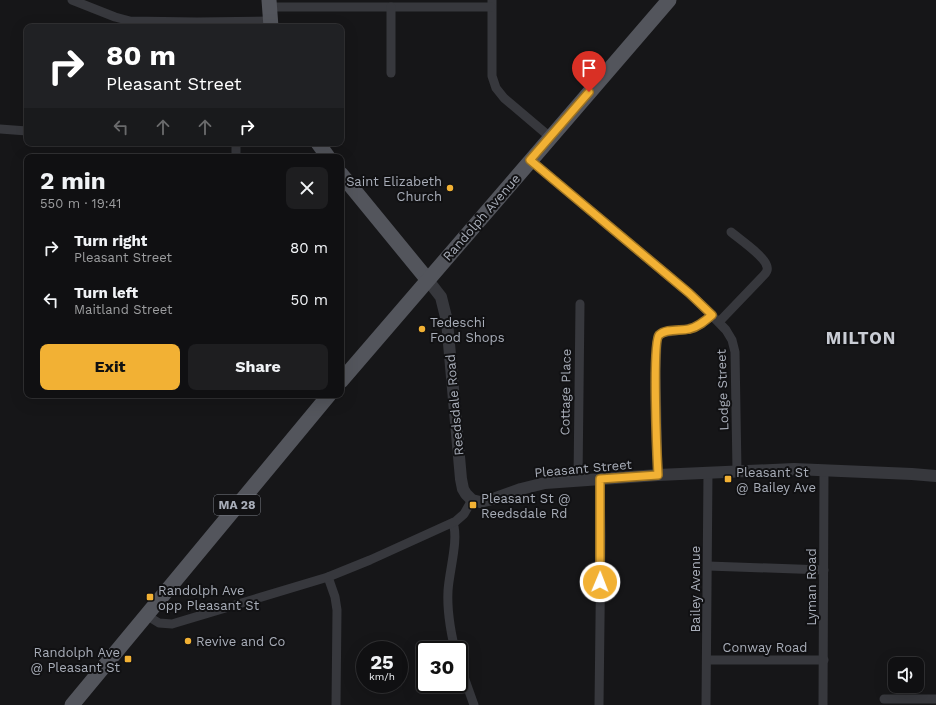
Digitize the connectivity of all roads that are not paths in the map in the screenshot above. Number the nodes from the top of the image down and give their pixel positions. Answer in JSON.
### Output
{"nodes":[{"id":1,"x":72,"y":0,"type":"edge"},
{"id":2,"x":669,"y":0,"type":"edge"},
{"id":3,"x":492,"y":3,"type":"edge"},
{"id":4,"x":391,"y":7,"type":"junction"},
{"id":5,"x":270,"y":14,"type":"edge"},
{"id":6,"x":391,"y":73,"type":"dead end"},
{"id":7,"x":0,"y":129,"type":"edge"},
{"id":8,"x":24,"y":131,"type":"edge"},
{"id":9,"x":550,"y":137,"type":"junction"},
{"id":10,"x":530,"y":160,"type":"junction"},
{"id":11,"x":344,"y":178,"type":"edge"},
{"id":12,"x":731,"y":232,"type":"dead end"},
{"id":13,"x":427,"y":279,"type":"junction"},
{"id":14,"x":580,"y":304,"type":"dead end"},
{"id":15,"x":712,"y":315,"type":"junction"},
{"id":16,"x":719,"y":322,"type":"junction"},
{"id":17,"x":344,"y":376,"type":"edge"},
{"id":18,"x":327,"y":398,"type":"edge"},
{"id":19,"x":824,"y":470,"type":"junction"},
{"id":20,"x":737,"y":471,"type":"junction"},
{"id":21,"x":708,"y":472,"type":"junction"},
{"id":22,"x":658,"y":475,"type":"junction"},
{"id":23,"x":936,"y":476,"type":"edge"},
{"id":24,"x":600,"y":479,"type":"junction"},
{"id":25,"x":578,"y":480,"type":"junction"},
{"id":26,"x":472,"y":500,"type":"junction"},
{"id":27,"x":453,"y":522,"type":"junction"},
{"id":28,"x":708,"y":566,"type":"junction"},
{"id":29,"x":824,"y":570,"type":"junction"},
{"id":30,"x":328,"y":577,"type":"junction"},
{"id":31,"x":146,"y":615,"type":"junction"},
{"id":32,"x":453,"y":641,"type":"edge"},
{"id":33,"x":707,"y":660,"type":"junction"},
{"id":34,"x":824,"y":660,"type":"junction"},
{"id":35,"x":468,"y":688,"type":"edge"},
{"id":36,"x":884,"y":699,"type":"dead end"},
{"id":37,"x":936,"y":699,"type":"edge"},
{"id":38,"x":72,"y":705,"type":"edge"},
{"id":39,"x":336,"y":705,"type":"edge"},
{"id":40,"x":474,"y":705,"type":"edge"},
{"id":41,"x":599,"y":705,"type":"edge"},
{"id":42,"x":706,"y":705,"type":"edge"},
{"id":43,"x":823,"y":705,"type":"edge"}],
"edges":[{"from":1,"to":5,"type":"street"},
{"from":2,"to":9,"type":"main road","name":"Randolph Avenue"},
{"from":3,"to":4,"type":"street"},
{"from":3,"to":9,"type":"street"},
{"from":4,"to":5,"type":"street"},
{"from":4,"to":6,"type":"street"},
{"from":7,"to":8,"type":"street"},
{"from":9,"to":10,"type":"main road","name":"Randolph Avenue"},
{"from":10,"to":13,"type":"main road","name":"Randolph Avenue"},
{"from":10,"to":15,"type":"street","name":"Lodge Street"},
{"from":11,"to":13,"type":"main road","name":"Reedsdale Road"},
{"from":12,"to":16,"type":"street"},
{"from":13,"to":17,"type":"main road","name":"Randolph Avenue"},
{"from":13,"to":26,"type":"street","name":"Reedsdale Road"},
{"from":14,"to":25,"type":"street","name":"Cottage Place"},
{"from":15,"to":16,"type":"street","name":"Lodge Street"},
{"from":15,"to":22,"type":"street"},
{"from":16,"to":20,"type":"street","name":"Lodge Street"},
{"from":18,"to":31,"type":"main road","number":"MA 28"},
{"from":19,"to":20,"type":"street","name":"Pleasant Street"},
{"from":19,"to":23,"type":"street","name":"Pleasant Street"},
{"from":19,"to":29,"type":"street","name":"Lyman Road"},
{"from":20,"to":21,"type":"street","name":"Pleasant Street"},
{"from":21,"to":22,"type":"street","name":"Pleasant Street"},
{"from":21,"to":28,"type":"street","name":"Bailey Avenue"},
{"from":22,"to":24,"type":"street","name":"Pleasant Street"},
{"from":24,"to":25,"type":"street","name":"Pleasant Street"},
{"from":24,"to":41,"type":"street"},
{"from":25,"to":26,"type":"street","name":"Pleasant Street"},
{"from":26,"to":27,"type":"street"},
{"from":27,"to":30,"type":"street"},
{"from":27,"to":32,"type":"street"},
{"from":28,"to":29,"type":"street"},
{"from":28,"to":33,"type":"street","name":"Bailey Avenue"},
{"from":29,"to":34,"type":"street","name":"Lyman Road"},
{"from":30,"to":31,"type":"street"},
{"from":30,"to":39,"type":"street"},
{"from":31,"to":38,"type":"main road","number":"MA 28"},
{"from":33,"to":34,"type":"street","name":"Conway Road"},
{"from":33,"to":42,"type":"street","name":"Bailey Avenue"},
{"from":34,"to":43,"type":"street","name":"Lyman Road"},
{"from":35,"to":40,"type":"street"},
{"from":36,"to":37,"type":"street"}]}
